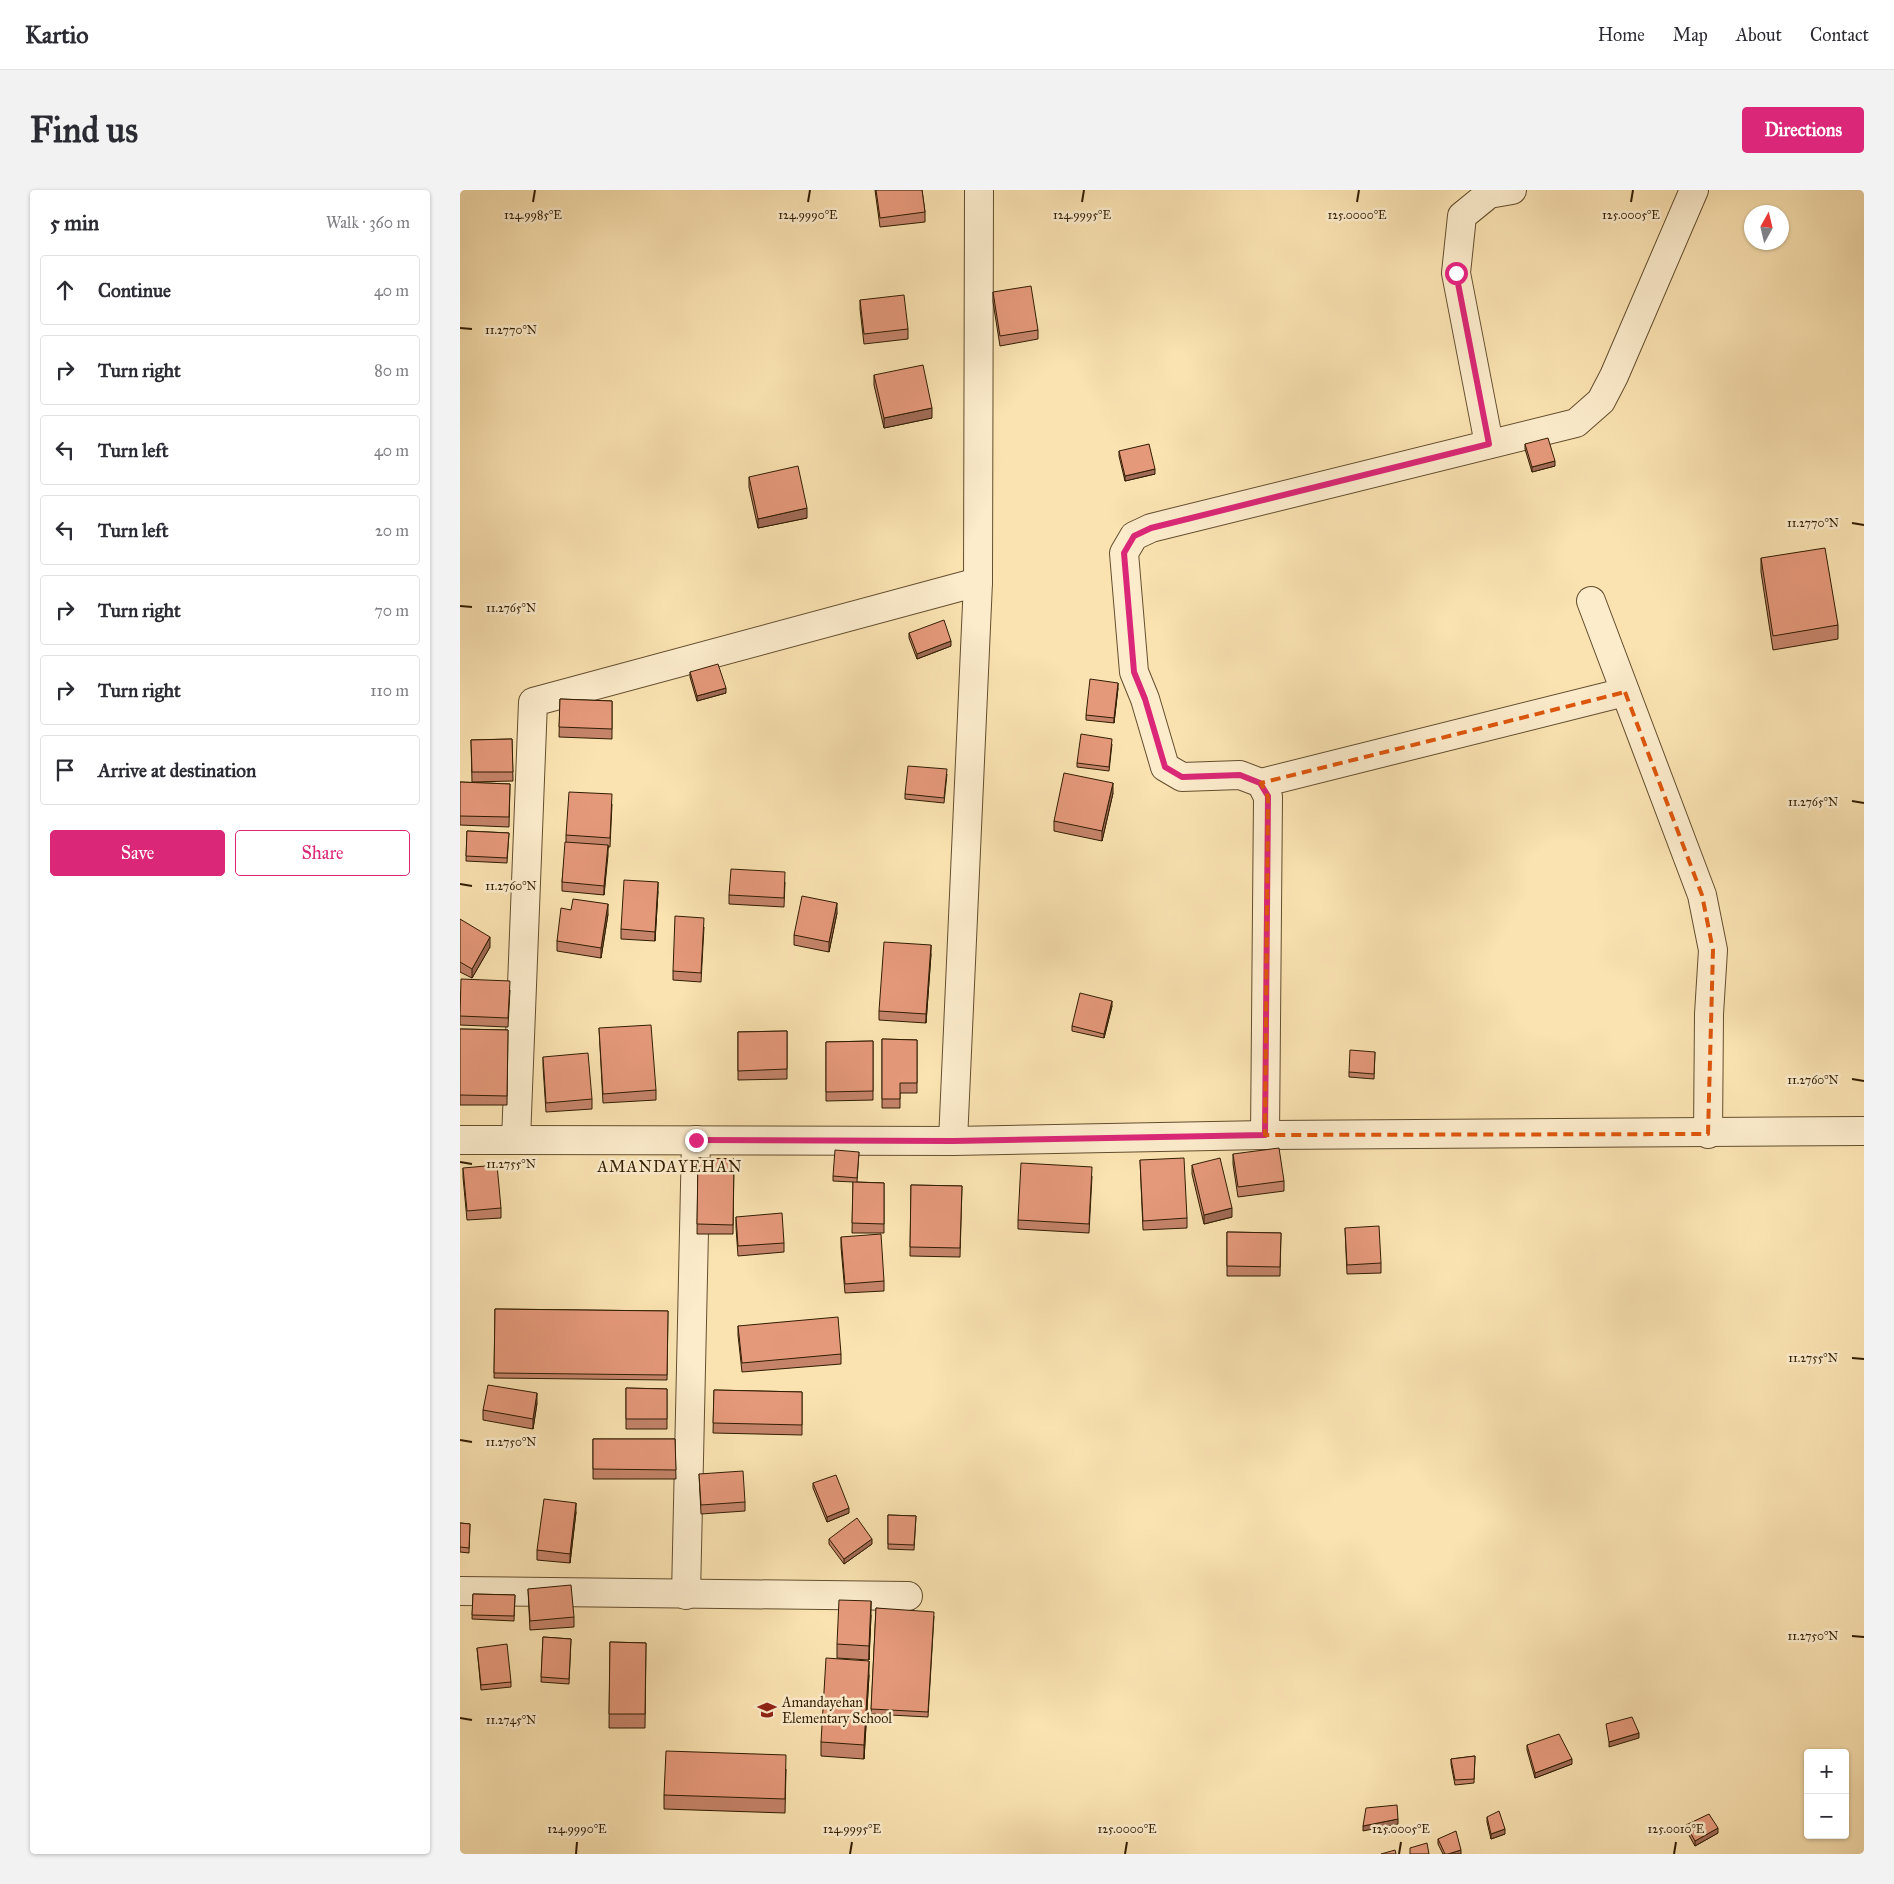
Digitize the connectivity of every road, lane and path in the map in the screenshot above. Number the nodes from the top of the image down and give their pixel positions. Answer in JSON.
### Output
{"nodes":[{"id":1,"x":979,"y":190,"type":"edge"},
{"id":2,"x":1512,"y":190,"type":"edge"},
{"id":3,"x":1694,"y":190,"type":"edge"},
{"id":4,"x":1489,"y":444,"type":"junction"},
{"id":5,"x":978,"y":582,"type":"junction"},
{"id":6,"x":1591,"y":601,"type":"dead end"},
{"id":7,"x":1625,"y":692,"type":"junction"},
{"id":8,"x":1260,"y":783,"type":"junction"},
{"id":9,"x":1864,"y":1132,"type":"edge"},
{"id":10,"x":1708,"y":1134,"type":"junction"},
{"id":11,"x":1265,"y":1135,"type":"junction"},
{"id":12,"x":460,"y":1140,"type":"edge"},
{"id":13,"x":516,"y":1140,"type":"junction"},
{"id":14,"x":696,"y":1140,"type":"junction"},
{"id":15,"x":953,"y":1141,"type":"junction"},
{"id":16,"x":460,"y":1591,"type":"edge"},
{"id":17,"x":686,"y":1595,"type":"junction"},
{"id":18,"x":908,"y":1596,"type":"dead end"}],
"edges":[{"from":1,"to":5,"type":"street"},
{"from":2,"to":4,"type":"street"},
{"from":3,"to":4,"type":"street"},
{"from":4,"to":8,"type":"street"},
{"from":5,"to":13,"type":"street"},
{"from":5,"to":15,"type":"street"},
{"from":6,"to":7,"type":"street"},
{"from":7,"to":8,"type":"street"},
{"from":7,"to":10,"type":"street"},
{"from":8,"to":11,"type":"street"},
{"from":9,"to":10,"type":"street"},
{"from":10,"to":11,"type":"street"},
{"from":11,"to":15,"type":"street"},
{"from":12,"to":13,"type":"street"},
{"from":13,"to":14,"type":"street"},
{"from":14,"to":15,"type":"street"},
{"from":14,"to":17,"type":"street"},
{"from":16,"to":17,"type":"street"},
{"from":17,"to":18,"type":"street"}]}
